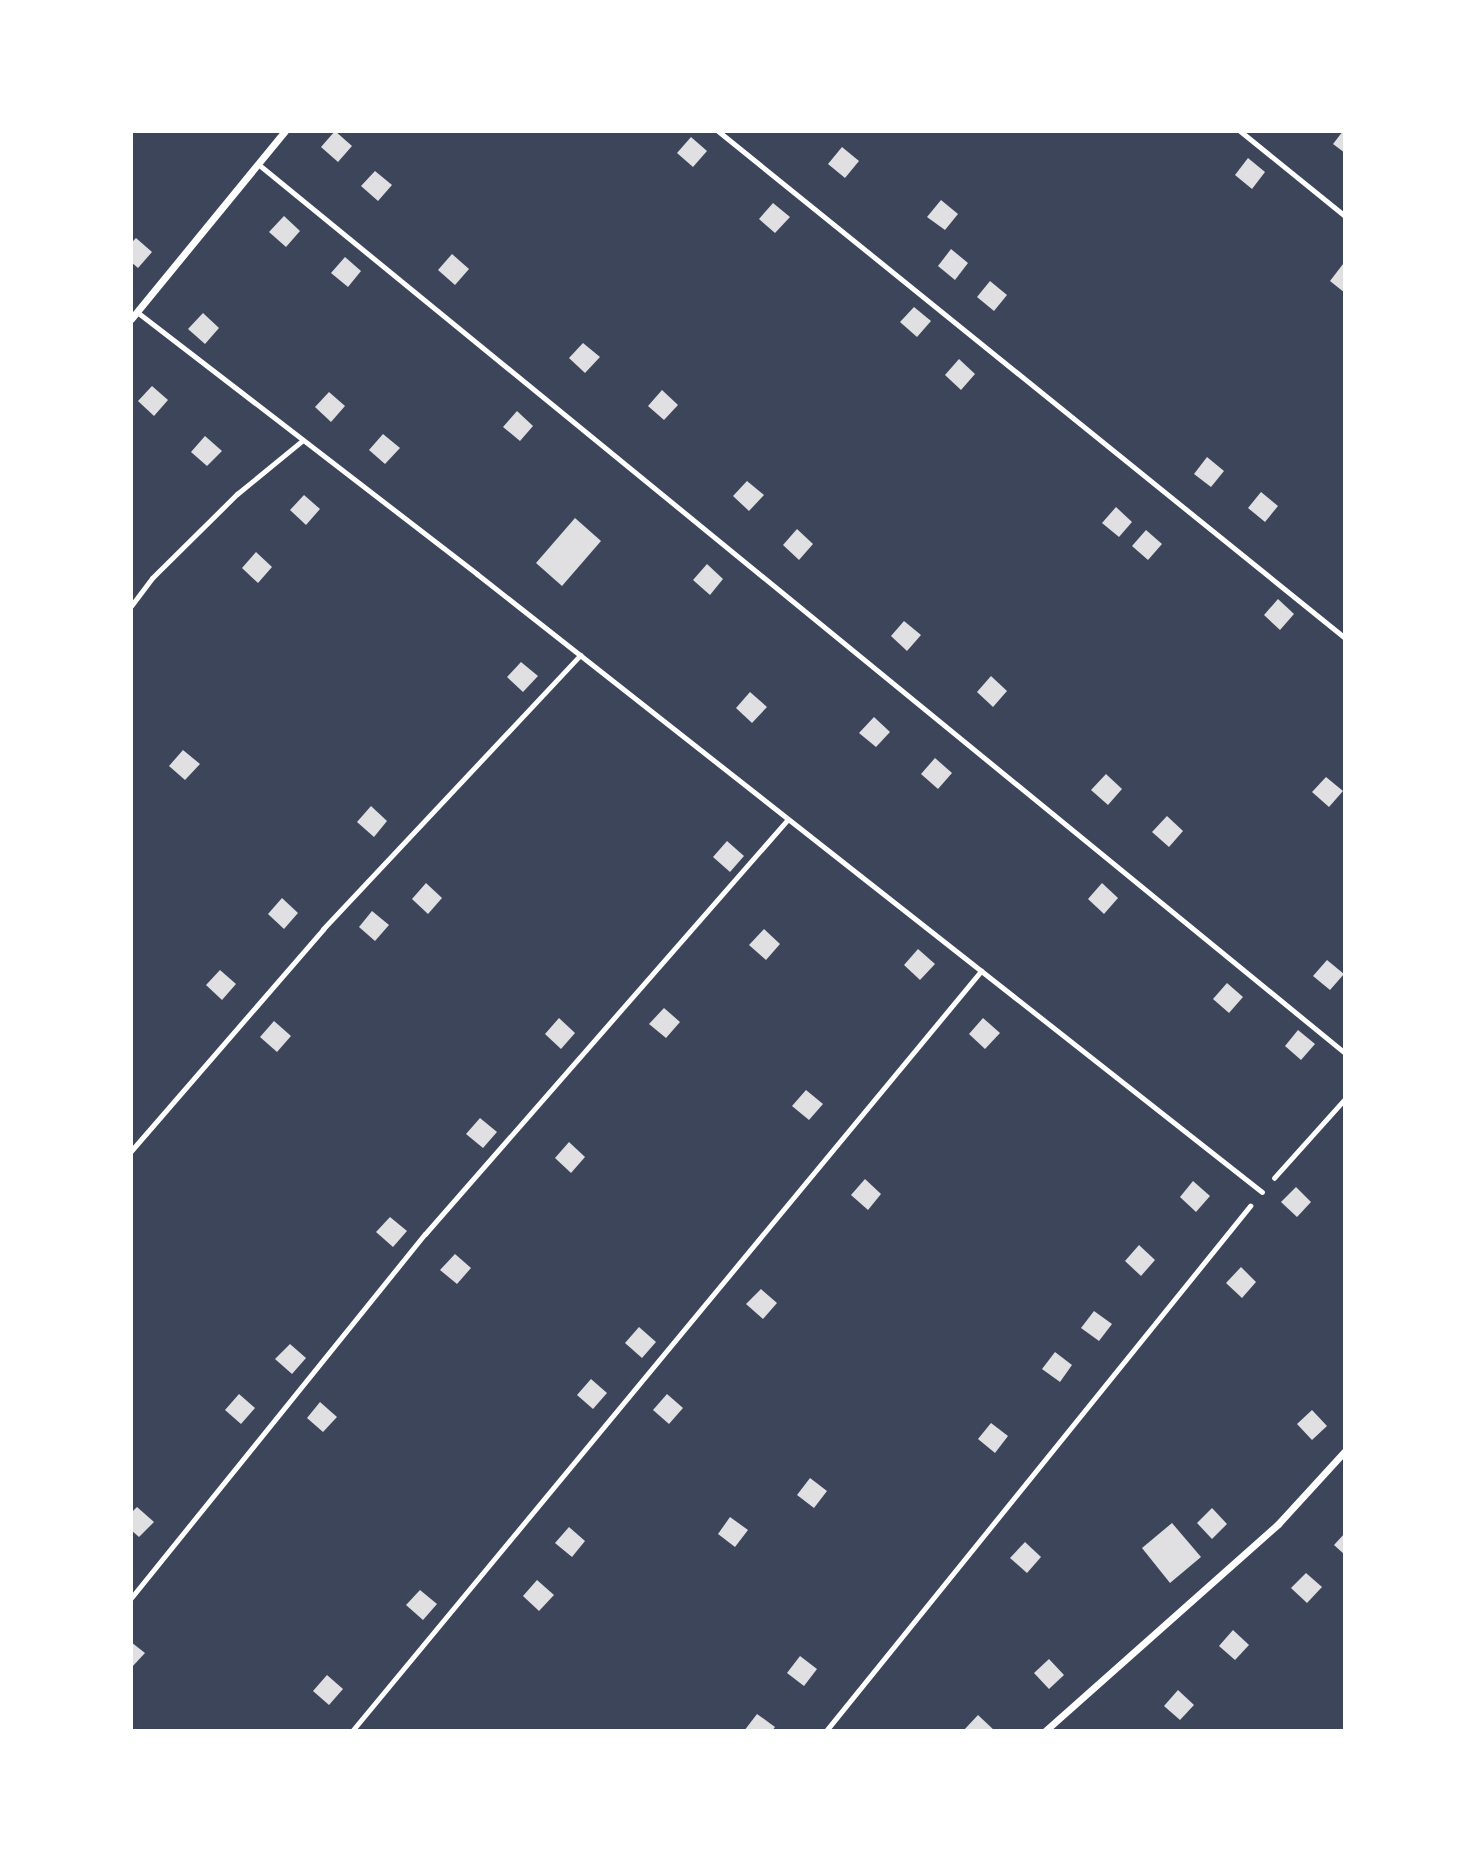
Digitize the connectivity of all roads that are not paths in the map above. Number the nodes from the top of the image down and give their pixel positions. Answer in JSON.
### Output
{"nodes":[{"id":1,"x":285,"y":131,"type":"edge"},
{"id":2,"x":718,"y":131,"type":"edge"},
{"id":3,"x":1240,"y":131,"type":"edge"},
{"id":4,"x":258,"y":164,"type":"junction"},
{"id":5,"x":1345,"y":215,"type":"edge"},
{"id":6,"x":134,"y":316,"type":"edge"},
{"id":7,"x":303,"y":440,"type":"junction"},
{"id":8,"x":131,"y":606,"type":"edge"},
{"id":9,"x":1345,"y":638,"type":"edge"},
{"id":10,"x":580,"y":655,"type":"junction"},
{"id":11,"x":788,"y":819,"type":"junction"},
{"id":12,"x":981,"y":971,"type":"junction"},
{"id":13,"x":1345,"y":1053,"type":"edge"},
{"id":14,"x":131,"y":1151,"type":"edge"},
{"id":15,"x":1262,"y":1192,"type":"road end"},
{"id":16,"x":1345,"y":1451,"type":"edge"},
{"id":17,"x":131,"y":1598,"type":"edge"},
{"id":18,"x":352,"y":1731,"type":"edge"},
{"id":19,"x":1045,"y":1731,"type":"edge"}],
"edges":[{"from":1,"to":4,"type":"street"},
{"from":2,"to":9,"type":"lane"},
{"from":3,"to":5,"type":"lane"},
{"from":4,"to":6,"type":"street"},
{"from":4,"to":13,"type":"lane"},
{"from":6,"to":7,"type":"lane"},
{"from":7,"to":8,"type":"lane"},
{"from":7,"to":10,"type":"lane"},
{"from":10,"to":11,"type":"lane"},
{"from":10,"to":14,"type":"lane"},
{"from":11,"to":12,"type":"lane"},
{"from":11,"to":17,"type":"lane"},
{"from":12,"to":15,"type":"lane"},
{"from":12,"to":18,"type":"lane"},
{"from":16,"to":19,"type":"street"}]}
